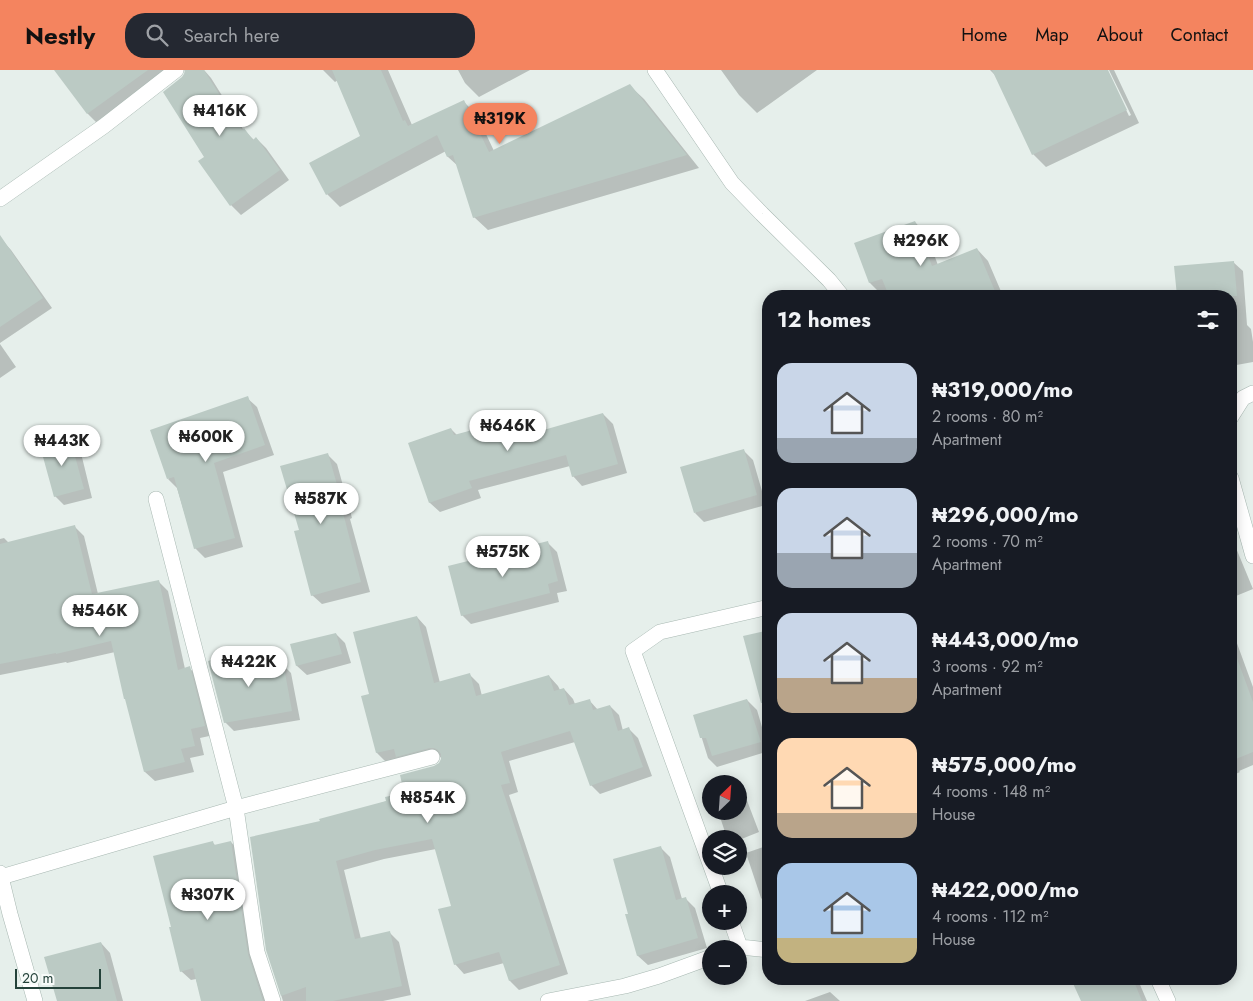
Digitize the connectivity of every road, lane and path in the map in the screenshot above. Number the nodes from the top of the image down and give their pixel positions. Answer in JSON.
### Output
{"nodes":[{"id":1,"x":176,"y":70,"type":"edge"},
{"id":2,"x":655,"y":70,"type":"edge"},
{"id":3,"x":0,"y":199,"type":"edge"},
{"id":4,"x":837,"y":290,"type":"edge"},
{"id":5,"x":1253,"y":393,"type":"edge"},
{"id":6,"x":1237,"y":408,"type":"edge"},
{"id":7,"x":156,"y":499,"type":"dead end"},
{"id":8,"x":1237,"y":499,"type":"edge"},
{"id":9,"x":1253,"y":556,"type":"edge"},
{"id":10,"x":762,"y":609,"type":"edge"},
{"id":11,"x":432,"y":757,"type":"dead end"},
{"id":12,"x":236,"y":808,"type":"junction"},
{"id":13,"x":1,"y":875,"type":"edge"},
{"id":14,"x":718,"y":885,"type":"edge"},
{"id":15,"x":747,"y":949,"type":"edge"},
{"id":16,"x":762,"y":950,"type":"edge"},
{"id":17,"x":702,"y":961,"type":"edge"},
{"id":18,"x":1161,"y":985,"type":"edge"},
{"id":19,"x":572,"y":999,"type":"edge"},
{"id":20,"x":35,"y":1001,"type":"edge"},
{"id":21,"x":273,"y":1001,"type":"edge"},
{"id":22,"x":548,"y":1001,"type":"edge"},
{"id":23,"x":1168,"y":1001,"type":"edge"}],
"edges":[{"from":1,"to":3,"type":"street"},
{"from":2,"to":4,"type":"street"},
{"from":5,"to":6,"type":"street"},
{"from":7,"to":12,"type":"street"},
{"from":8,"to":9,"type":"street"},
{"from":10,"to":14,"type":"street"},
{"from":11,"to":12,"type":"street"},
{"from":12,"to":13,"type":"street"},
{"from":12,"to":21,"type":"street"},
{"from":13,"to":20,"type":"street"},
{"from":15,"to":16,"type":"street"},
{"from":17,"to":19,"type":"street"},
{"from":18,"to":23,"type":"street"},
{"from":19,"to":22,"type":"street"}]}
